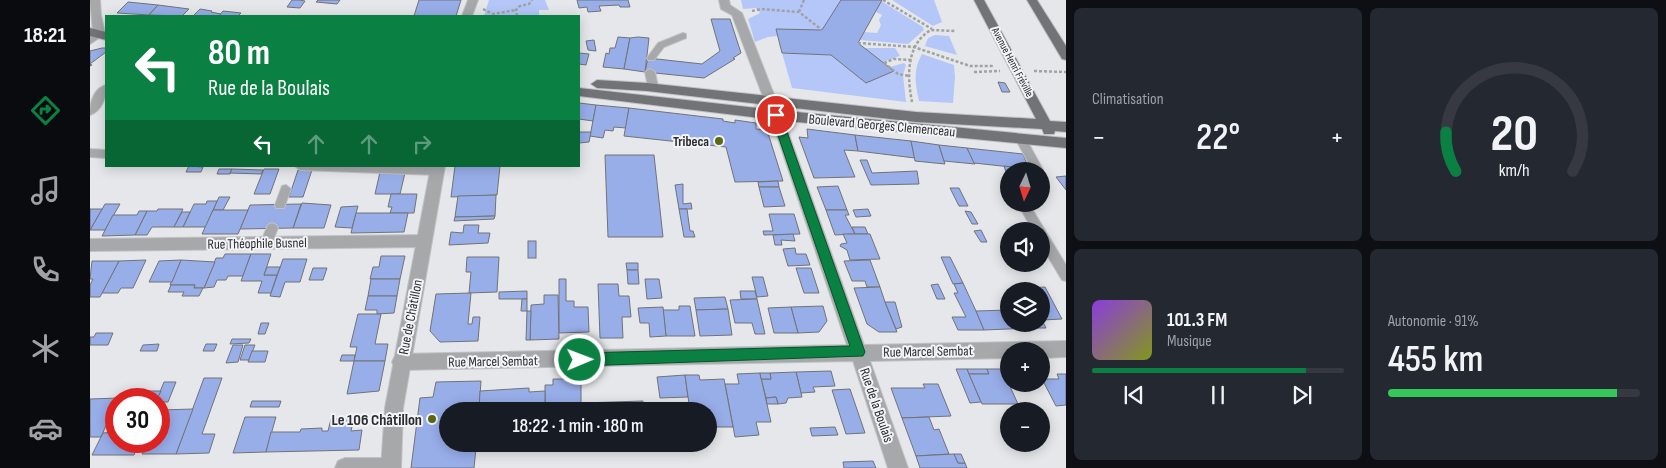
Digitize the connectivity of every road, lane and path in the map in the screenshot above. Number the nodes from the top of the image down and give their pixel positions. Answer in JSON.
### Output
{"nodes":[{"id":1,"x":95,"y":0,"type":"edge"},
{"id":2,"x":473,"y":0,"type":"edge"},
{"id":3,"x":532,"y":0,"type":"edge"},
{"id":4,"x":724,"y":0,"type":"edge"},
{"id":5,"x":804,"y":0,"type":"edge"},
{"id":6,"x":883,"y":0,"type":"edge"},
{"id":7,"x":979,"y":0,"type":"edge"},
{"id":8,"x":1032,"y":0,"type":"edge"},
{"id":9,"x":483,"y":8,"type":"dead end"},
{"id":10,"x":516,"y":10,"type":"junction"},
{"id":11,"x":799,"y":12,"type":"junction"},
{"id":12,"x":736,"y":13,"type":"junction"},
{"id":13,"x":493,"y":14,"type":"junction"},
{"id":14,"x":467,"y":15,"type":"edge"},
{"id":15,"x":490,"y":15,"type":"edge"},
{"id":16,"x":517,"y":15,"type":"edge"},
{"id":17,"x":822,"y":30,"type":"dead end"},
{"id":18,"x":932,"y":30,"type":"junction"},
{"id":19,"x":955,"y":31,"type":"dead end"},
{"id":20,"x":97,"y":34,"type":"edge"},
{"id":21,"x":683,"y":36,"type":"dead end"},
{"id":22,"x":858,"y":43,"type":"dead end"},
{"id":23,"x":914,"y":47,"type":"junction"},
{"id":24,"x":1066,"y":56,"type":"edge"},
{"id":25,"x":651,"y":58,"type":"dead end"},
{"id":26,"x":912,"y":60,"type":"junction"},
{"id":27,"x":994,"y":66,"type":"dead end"},
{"id":28,"x":1017,"y":70,"type":"junction"},
{"id":29,"x":650,"y":72,"type":"dead end"},
{"id":30,"x":974,"y":72,"type":"dead end"},
{"id":31,"x":1066,"y":72,"type":"edge"},
{"id":32,"x":909,"y":76,"type":"junction"},
{"id":33,"x":580,"y":82,"type":"edge"},
{"id":34,"x":653,"y":88,"type":"junction"},
{"id":35,"x":105,"y":90,"type":"edge"},
{"id":36,"x":580,"y":92,"type":"edge"},
{"id":37,"x":769,"y":101,"type":"junction"},
{"id":38,"x":90,"y":110,"type":"edge"},
{"id":39,"x":776,"y":115,"type":"junction"},
{"id":40,"x":916,"y":117,"type":"junction"},
{"id":41,"x":1046,"y":124,"type":"junction"},
{"id":42,"x":1066,"y":127,"type":"edge"},
{"id":43,"x":1020,"y":138,"type":"junction"},
{"id":44,"x":1063,"y":142,"type":"edge"},
{"id":45,"x":90,"y":153,"type":"edge"},
{"id":46,"x":105,"y":154,"type":"edge"},
{"id":47,"x":1033,"y":162,"type":"edge"},
{"id":48,"x":346,"y":167,"type":"edge"},
{"id":49,"x":438,"y":169,"type":"edge"},
{"id":50,"x":286,"y":189,"type":"dead end"},
{"id":51,"x":280,"y":204,"type":"dead end"},
{"id":52,"x":272,"y":228,"type":"dead end"},
{"id":53,"x":424,"y":241,"type":"junction"},
{"id":54,"x":266,"y":244,"type":"junction"},
{"id":55,"x":90,"y":245,"type":"edge"},
{"id":56,"x":1050,"y":249,"type":"edge"},
{"id":57,"x":1066,"y":276,"type":"edge"},
{"id":58,"x":1066,"y":349,"type":"edge"},
{"id":59,"x":858,"y":352,"type":"junction"},
{"id":60,"x":401,"y":362,"type":"junction"},
{"id":61,"x":345,"y":468,"type":"edge"},
{"id":62,"x":391,"y":468,"type":"edge"},
{"id":63,"x":898,"y":468,"type":"edge"}],
"edges":[{"from":1,"to":20,"type":"street"},
{"from":2,"to":14,"type":"street"},
{"from":3,"to":10,"type":"path"},
{"from":4,"to":12,"type":"street"},
{"from":5,"to":11,"type":"path"},
{"from":6,"to":18,"type":"path"},
{"from":7,"to":28,"type":"main road","name":"Avenue Henri Fréville"},
{"from":8,"to":24,"type":"main road"},
{"from":9,"to":13,"type":"path"},
{"from":10,"to":13,"type":"path"},
{"from":10,"to":16,"type":"path"},
{"from":11,"to":12,"type":"path"},
{"from":11,"to":17,"type":"path"},
{"from":12,"to":37,"type":"street","name":"Rue de la Boulais"},
{"from":13,"to":15,"type":"path"},
{"from":18,"to":19,"type":"path"},
{"from":18,"to":23,"type":"path"},
{"from":21,"to":25,"type":"lane"},
{"from":22,"to":23,"type":"path"},
{"from":23,"to":26,"type":"path"},
{"from":23,"to":27,"type":"path"},
{"from":26,"to":32,"type":"path"},
{"from":26,"to":32,"type":"path"},
{"from":28,"to":30,"type":"path"},
{"from":28,"to":31,"type":"path"},
{"from":28,"to":41,"type":"main road","name":"Avenue Henri Fréville"},
{"from":29,"to":34,"type":"lane"},
{"from":32,"to":40,"type":"path"},
{"from":33,"to":34,"type":"main road","name":"Boulevard Georges Clemenceau"},
{"from":34,"to":37,"type":"main road","name":"Boulevard Georges Clemenceau"},
{"from":35,"to":38,"type":"street"},
{"from":36,"to":39,"type":"main road","name":"Boulevard Georges Clemenceau"},
{"from":37,"to":39,"type":"street","name":"Rue de la Boulais"},
{"from":37,"to":40,"type":"main road","name":"Boulevard Georges Clemenceau"},
{"from":39,"to":43,"type":"main road","name":"Boulevard Georges Clemenceau"},
{"from":39,"to":59,"type":"street","name":"Rue de la Boulais"},
{"from":40,"to":41,"type":"main road","name":"Boulevard Georges Clemenceau"},
{"from":41,"to":42,"type":"main road","name":"Boulevard Georges Clemenceau"},
{"from":41,"to":44,"type":"main road","name":"Avenue Henri Fréville"},
{"from":43,"to":44,"type":"main road","name":"Boulevard Georges Clemenceau"},
{"from":43,"to":47,"type":"lane"},
{"from":45,"to":46,"type":"lane"},
{"from":48,"to":49,"type":"lane"},
{"from":49,"to":53,"type":"street","name":"Rue de Châtillon"},
{"from":50,"to":51,"type":"lane"},
{"from":52,"to":54,"type":"lane"},
{"from":53,"to":54,"type":"street","name":"Rue Théophile Busnel"},
{"from":53,"to":60,"type":"street","name":"Rue de Châtillon"},
{"from":54,"to":55,"type":"street","name":"Rue Théophile Busnel"},
{"from":56,"to":57,"type":"lane"},
{"from":58,"to":59,"type":"street","name":"Rue Marcel Sembat"},
{"from":59,"to":60,"type":"street","name":"Rue Marcel Sembat"},
{"from":59,"to":63,"type":"street","name":"Rue de la Boulais"},
{"from":60,"to":62,"type":"street","name":"Rue de Châtillon"},
{"from":61,"to":62,"type":"street"}]}
